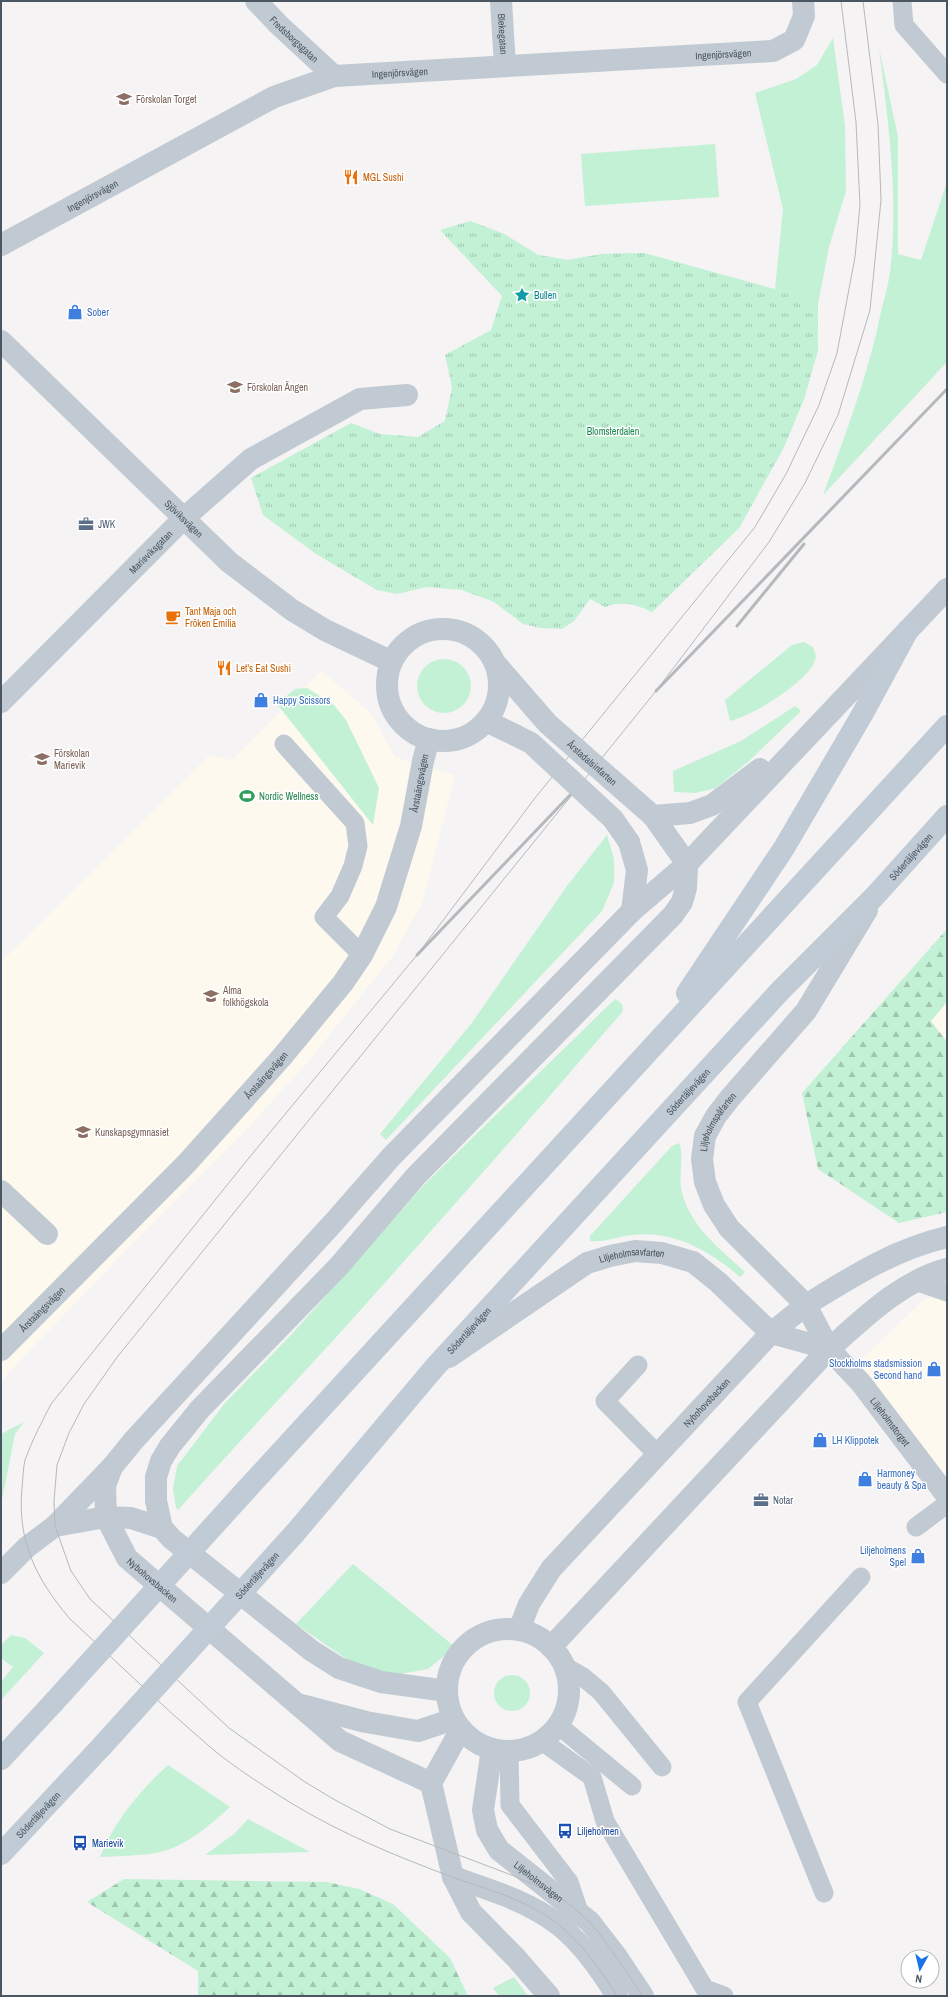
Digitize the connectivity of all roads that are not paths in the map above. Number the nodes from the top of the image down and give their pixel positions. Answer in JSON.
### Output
{"nodes":[{"id":1,"x":256,"y":1,"type":"edge"},
{"id":2,"x":501,"y":1,"type":"edge"},
{"id":3,"x":803,"y":1,"type":"edge"},
{"id":4,"x":902,"y":1,"type":"edge"},
{"id":5,"x":506,"y":66,"type":"junction"},
{"id":6,"x":947,"y":75,"type":"edge"},
{"id":7,"x":334,"y":76,"type":"junction"},
{"id":8,"x":1,"y":245,"type":"edge"},
{"id":9,"x":1,"y":341,"type":"edge"},
{"id":10,"x":407,"y":395,"type":"dead end"},
{"id":11,"x":183,"y":519,"type":"junction"},
{"id":12,"x":947,"y":589,"type":"edge"},
{"id":13,"x":908,"y":630,"type":"junction"},
{"id":14,"x":392,"y":662,"type":"junction"},
{"id":15,"x":494,"y":663,"type":"junction"},
{"id":16,"x":1,"y":702,"type":"edge"},
{"id":17,"x":826,"y":715,"type":"junction"},
{"id":18,"x":486,"y":721,"type":"junction"},
{"id":19,"x":947,"y":726,"type":"edge"},
{"id":20,"x":429,"y":739,"type":"junction"},
{"id":21,"x":284,"y":744,"type":"dead end"},
{"id":22,"x":653,"y":816,"type":"junction"},
{"id":23,"x":947,"y":816,"type":"edge"},
{"id":24,"x":687,"y":864,"type":"junction"},
{"id":25,"x":874,"y":898,"type":"junction"},
{"id":26,"x":632,"y":911,"type":"junction"},
{"id":27,"x":362,"y":955,"type":"junction"},
{"id":28,"x":647,"y":1052,"type":"junction"},
{"id":29,"x":1,"y":1191,"type":"edge"},
{"id":30,"x":47,"y":1234,"type":"dead end"},
{"id":31,"x":947,"y":1237,"type":"edge"},
{"id":32,"x":947,"y":1269,"type":"edge"},
{"id":33,"x":915,"y":1282,"type":"junction"},
{"id":34,"x":947,"y":1292,"type":"edge"},
{"id":35,"x":806,"y":1306,"type":"junction"},
{"id":36,"x":771,"y":1333,"type":"junction"},
{"id":37,"x":830,"y":1349,"type":"junction"},
{"id":38,"x":1,"y":1350,"type":"edge"},
{"id":39,"x":638,"y":1365,"type":"dead end"},
{"id":40,"x":435,"y":1367,"type":"junction"},
{"id":41,"x":658,"y":1455,"type":"junction"},
{"id":42,"x":112,"y":1467,"type":"junction"},
{"id":43,"x":947,"y":1496,"type":"edge"},
{"id":44,"x":947,"y":1504,"type":"edge"},
{"id":45,"x":106,"y":1517,"type":"junction"},
{"id":46,"x":56,"y":1526,"type":"junction"},
{"id":47,"x":916,"y":1527,"type":"dead end"},
{"id":48,"x":162,"y":1528,"type":"junction"},
{"id":49,"x":1,"y":1573,"type":"edge"},
{"id":50,"x":861,"y":1577,"type":"dead end"},
{"id":51,"x":519,"y":1630,"type":"junction"},
{"id":52,"x":551,"y":1647,"type":"junction"},
{"id":53,"x":564,"y":1666,"type":"junction"},
{"id":54,"x":447,"y":1691,"type":"junction"},
{"id":55,"x":294,"y":1703,"type":"junction"},
{"id":56,"x":457,"y":1724,"type":"junction"},
{"id":57,"x":558,"y":1725,"type":"junction"},
{"id":58,"x":542,"y":1741,"type":"junction"},
{"id":59,"x":500,"y":1750,"type":"junction"},
{"id":60,"x":1,"y":1759,"type":"edge"},
{"id":61,"x":662,"y":1767,"type":"dead end"},
{"id":62,"x":431,"y":1783,"type":"junction"},
{"id":63,"x":632,"y":1786,"type":"dead end"},
{"id":64,"x":1,"y":1854,"type":"edge"},
{"id":65,"x":453,"y":1877,"type":"junction"},
{"id":66,"x":824,"y":1893,"type":"dead end"},
{"id":67,"x":579,"y":1912,"type":"junction"},
{"id":68,"x":549,"y":1996,"type":"edge"},
{"id":69,"x":617,"y":1996,"type":"edge"},
{"id":70,"x":643,"y":1996,"type":"edge"},
{"id":71,"x":724,"y":1996,"type":"edge"}],
"edges":[{"from":1,"to":7,"type":"street","name":"Fredsborgsgatan"},
{"from":2,"to":5,"type":"street","name":"Blekegatan"},
{"from":3,"to":5,"type":"street","name":"Ingenjörsvägen"},
{"from":4,"to":6,"type":"lane"},
{"from":5,"to":7,"type":"street","name":"Ingenjörsvägen"},
{"from":7,"to":8,"type":"street","name":"Ingenjörsvägen"},
{"from":9,"to":11,"type":"street","name":"Sjöviksvägen"},
{"from":10,"to":11,"type":"street","name":"Marieviksgatan"},
{"from":11,"to":14,"type":"street","name":"Sjöviksvägen"},
{"from":11,"to":16,"type":"street","name":"Marieviksgatan"},
{"from":12,"to":13,"type":"street"},
{"from":13,"to":17,"type":"street"},
{"from":13,"to":28,"type":"main road"},
{"from":14,"to":15,"type":"street"},
{"from":14,"to":20,"type":"street"},
{"from":15,"to":18,"type":"street"},
{"from":15,"to":22,"type":"street","name":"Årstadalsinfarten","bridge":true},
{"from":17,"to":22,"type":"street"},
{"from":17,"to":24,"type":"street"},
{"from":18,"to":20,"type":"street"},
{"from":18,"to":26,"type":"street","bridge":true},
{"from":19,"to":28,"type":"main road"},
{"from":20,"to":27,"type":"street","name":"Årstaängsvägen"},
{"from":21,"to":27,"type":"lane"},
{"from":22,"to":24,"type":"street","name":"Årstadalsinfarten"},
{"from":23,"to":25,"type":"main road","name":"Södertäljevägen"},
{"from":24,"to":26,"type":"street"},
{"from":24,"to":48,"type":"street"},
{"from":25,"to":35,"type":"street","name":"Liljeholmspåfarten"},
{"from":25,"to":40,"type":"main road","name":"Södertäljevägen"},
{"from":26,"to":42,"type":"street"},
{"from":27,"to":38,"type":"street","name":"Årstaängsvägen"},
{"from":28,"to":60,"type":"main road","bridge":true},
{"from":29,"to":30,"type":"street"},
{"from":31,"to":35,"type":"street","name":"Nybohovsbacken"},
{"from":32,"to":33,"type":"street"},
{"from":33,"to":34,"type":"lane"},
{"from":33,"to":37,"type":"street"},
{"from":35,"to":36,"type":"street","name":"Nybohovsbacken"},
{"from":35,"to":37,"type":"street","name":"Liljeholmspåfarten"},
{"from":36,"to":37,"type":"street","name":"Liljeholmsavfarten"},
{"from":36,"to":40,"type":"street","name":"Liljeholmsavfarten"},
{"from":36,"to":41,"type":"street","name":"Nybohovsbacken"},
{"from":37,"to":43,"type":"street","name":"Liljeholmstorget"},
{"from":37,"to":52,"type":"street"},
{"from":39,"to":41,"type":"lane"},
{"from":40,"to":64,"type":"main road","name":"Södertäljevägen","bridge":true},
{"from":41,"to":51,"type":"street","name":"Nybohovsbacken"},
{"from":42,"to":45,"type":"street"},
{"from":42,"to":46,"type":"street"},
{"from":44,"to":47,"type":"lane"},
{"from":45,"to":46,"type":"street"},
{"from":45,"to":48,"type":"street"},
{"from":45,"to":55,"type":"street","name":"Nybohovsbacken"},
{"from":46,"to":49,"type":"street"},
{"from":48,"to":54,"type":"street"},
{"from":50,"to":66,"type":"lane"},
{"from":51,"to":52,"type":"street"},
{"from":51,"to":54,"type":"street"},
{"from":52,"to":53,"type":"street"},
{"from":53,"to":57,"type":"street"},
{"from":53,"to":61,"type":"lane"},
{"from":54,"to":56,"type":"street"},
{"from":55,"to":56,"type":"street","name":"Nybohovsbacken"},
{"from":55,"to":62,"type":"street"},
{"from":56,"to":59,"type":"street"},
{"from":56,"to":62,"type":"street"},
{"from":57,"to":58,"type":"street"},
{"from":57,"to":63,"type":"lane"},
{"from":58,"to":59,"type":"street"},
{"from":58,"to":71,"type":"lane"},
{"from":59,"to":67,"type":"lane"},
{"from":59,"to":67,"type":"street","name":"Liljeholmsvägen"},
{"from":62,"to":65,"type":"street"},
{"from":65,"to":68,"type":"street"},
{"from":65,"to":69,"type":"street"},
{"from":67,"to":70,"type":"street","name":"Liljeholmsvägen"}]}
